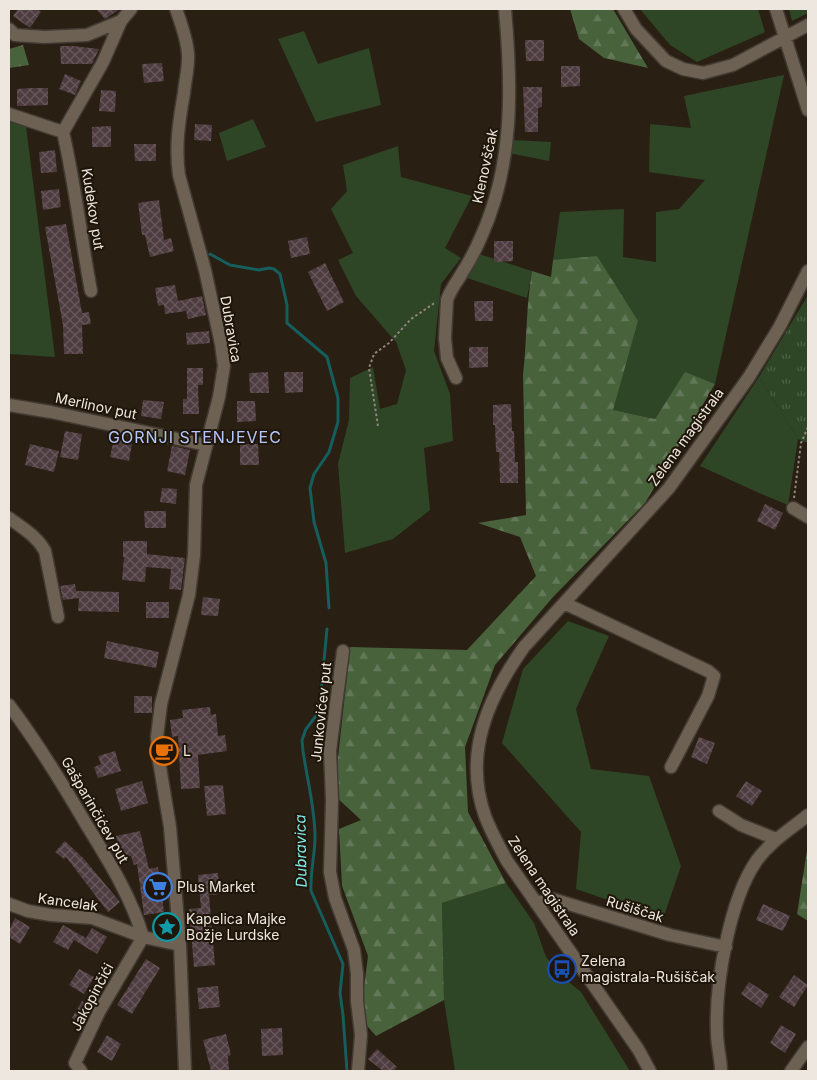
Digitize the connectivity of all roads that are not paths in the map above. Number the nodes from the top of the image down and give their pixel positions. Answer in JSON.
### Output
{"nodes":[{"id":1,"x":131,"y":9,"type":"edge"},
{"id":2,"x":176,"y":9,"type":"edge"},
{"id":3,"x":505,"y":9,"type":"edge"},
{"id":4,"x":624,"y":9,"type":"edge"},
{"id":5,"x":776,"y":9,"type":"edge"},
{"id":6,"x":121,"y":22,"type":"junction"},
{"id":7,"x":808,"y":25,"type":"edge"},
{"id":8,"x":9,"y":29,"type":"edge"},
{"id":9,"x":785,"y":37,"type":"junction"},
{"id":10,"x":808,"y":110,"type":"edge"},
{"id":11,"x":9,"y":114,"type":"edge"},
{"id":12,"x":63,"y":132,"type":"junction"},
{"id":13,"x":808,"y":271,"type":"edge"},
{"id":14,"x":91,"y":292,"type":"dead end"},
{"id":15,"x":456,"y":378,"type":"dead end"},
{"id":16,"x":9,"y":405,"type":"edge"},
{"id":17,"x":206,"y":445,"type":"junction"},
{"id":18,"x":792,"y":508,"type":"dead end"},
{"id":19,"x":808,"y":517,"type":"edge"},
{"id":20,"x":9,"y":518,"type":"edge"},
{"id":21,"x":564,"y":603,"type":"junction"},
{"id":22,"x":58,"y":617,"type":"dead end"},
{"id":23,"x":343,"y":651,"type":"dead end"},
{"id":24,"x":9,"y":705,"type":"edge"},
{"id":25,"x":671,"y":767,"type":"dead end"},
{"id":26,"x":719,"y":810,"type":"dead end"},
{"id":27,"x":808,"y":815,"type":"edge"},
{"id":28,"x":776,"y":839,"type":"junction"},
{"id":29,"x":536,"y":903,"type":"junction"},
{"id":30,"x":9,"y":904,"type":"edge"},
{"id":31,"x":143,"y":937,"type":"junction"},
{"id":32,"x":180,"y":945,"type":"junction"},
{"id":33,"x":726,"y":947,"type":"junction"},
{"id":34,"x":808,"y":1047,"type":"edge"},
{"id":35,"x":81,"y":1071,"type":"edge"},
{"id":36,"x":185,"y":1071,"type":"edge"},
{"id":37,"x":358,"y":1071,"type":"edge"},
{"id":38,"x":650,"y":1071,"type":"edge"},
{"id":39,"x":721,"y":1071,"type":"edge"},
{"id":40,"x":791,"y":1071,"type":"edge"}],
"edges":[{"from":1,"to":6,"type":"street"},
{"from":2,"to":17,"type":"street","name":"Dubravica"},
{"from":3,"to":15,"type":"street","name":"Klenovščak"},
{"from":4,"to":9,"type":"street"},
{"from":5,"to":9,"type":"street"},
{"from":6,"to":8,"type":"street"},
{"from":6,"to":12,"type":"street"},
{"from":7,"to":9,"type":"street"},
{"from":9,"to":10,"type":"street"},
{"from":11,"to":12,"type":"street"},
{"from":12,"to":14,"type":"street","name":"Kudekov put"},
{"from":13,"to":21,"type":"street","name":"Zelena magistrala"},
{"from":16,"to":17,"type":"street","name":"Merlinov put"},
{"from":17,"to":32,"type":"street","name":"Dubravica"},
{"from":18,"to":19,"type":"street"},
{"from":20,"to":22,"type":"street"},
{"from":21,"to":25,"type":"street"},
{"from":21,"to":29,"type":"street","name":"Zelena magistrala"},
{"from":23,"to":37,"type":"street","name":"Junkovićev put"},
{"from":24,"to":31,"type":"street","name":"Gašparinčićev put"},
{"from":26,"to":28,"type":"street"},
{"from":27,"to":28,"type":"street"},
{"from":28,"to":33,"type":"street"},
{"from":29,"to":33,"type":"street","name":"Rušiščak"},
{"from":29,"to":38,"type":"street","name":"Zelena magistrala"},
{"from":30,"to":31,"type":"street","name":"Kancelak"},
{"from":31,"to":32,"type":"street","name":"Kancelak"},
{"from":31,"to":35,"type":"street","name":"Jakopinčići"},
{"from":32,"to":36,"type":"street","name":"Dubravica"},
{"from":33,"to":39,"type":"street"},
{"from":34,"to":40,"type":"street"}]}
